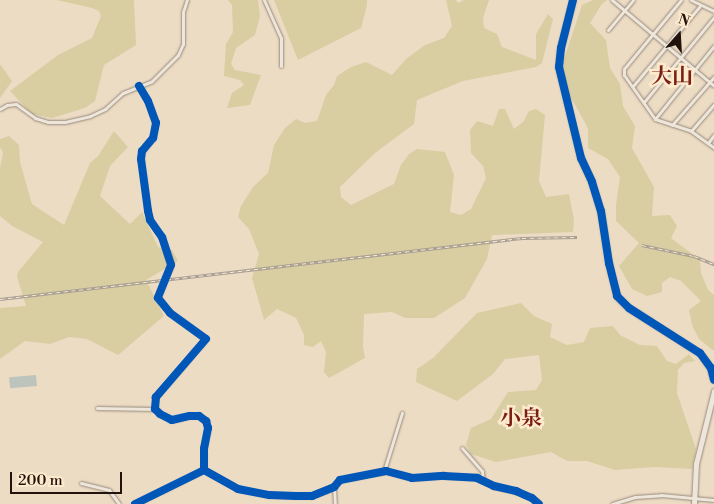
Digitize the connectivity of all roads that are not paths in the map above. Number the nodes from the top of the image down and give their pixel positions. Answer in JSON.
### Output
{"nodes":[{"id":1,"x":187,"y":0,"type":"edge"},
{"id":2,"x":264,"y":0,"type":"edge"},
{"id":3,"x":573,"y":0,"type":"edge"},
{"id":4,"x":612,"y":0,"type":"edge"},
{"id":5,"x":633,"y":0,"type":"edge"},
{"id":6,"x":681,"y":0,"type":"edge"},
{"id":7,"x":691,"y":0,"type":"edge"},
{"id":8,"x":700,"y":6,"type":"junction"},
{"id":9,"x":623,"y":11,"type":"junction"},
{"id":10,"x":714,"y":11,"type":"edge"},
{"id":11,"x":714,"y":17,"type":"edge"},
{"id":12,"x":608,"y":30,"type":"dead end"},
{"id":13,"x":653,"y":35,"type":"junction"},
{"id":14,"x":667,"y":46,"type":"junction"},
{"id":15,"x":714,"y":46,"type":"edge"},
{"id":16,"x":681,"y":59,"type":"junction"},
{"id":17,"x":281,"y":66,"type":"dead end"},
{"id":18,"x":695,"y":70,"type":"junction"},
{"id":19,"x":714,"y":77,"type":"edge"},
{"id":20,"x":709,"y":82,"type":"junction"},
{"id":21,"x":139,"y":86,"type":"junction"},
{"id":22,"x":633,"y":86,"type":"junction"},
{"id":23,"x":714,"y":86,"type":"edge"},
{"id":24,"x":644,"y":102,"type":"junction"},
{"id":25,"x":714,"y":105,"type":"edge"},
{"id":26,"x":0,"y":109,"type":"edge"},
{"id":27,"x":655,"y":119,"type":"junction"},
{"id":28,"x":672,"y":125,"type":"junction"},
{"id":29,"x":691,"y":131,"type":"junction"},
{"id":30,"x":714,"y":135,"type":"edge"},
{"id":31,"x":708,"y":143,"type":"junction"},
{"id":32,"x":714,"y":148,"type":"edge"},
{"id":33,"x":714,"y":380,"type":"edge"},
{"id":34,"x":714,"y":391,"type":"edge"},
{"id":35,"x":97,"y":408,"type":"dead end"},
{"id":36,"x":155,"y":409,"type":"junction"},
{"id":37,"x":402,"y":413,"type":"dead end"},
{"id":38,"x":462,"y":448,"type":"dead end"},
{"id":39,"x":204,"y":470,"type":"junction"},
{"id":40,"x":384,"y":472,"type":"junction"},
{"id":41,"x":483,"y":480,"type":"junction"},
{"id":42,"x":81,"y":483,"type":"dead end"},
{"id":43,"x":334,"y":487,"type":"junction"},
{"id":44,"x":694,"y":497,"type":"junction"},
{"id":45,"x":714,"y":500,"type":"edge"},
{"id":46,"x":119,"y":504,"type":"edge"},
{"id":47,"x":135,"y":504,"type":"edge"},
{"id":48,"x":335,"y":504,"type":"edge"},
{"id":49,"x":539,"y":504,"type":"edge"},
{"id":50,"x":612,"y":504,"type":"edge"},
{"id":51,"x":694,"y":504,"type":"edge"}],
"edges":[{"from":1,"to":21,"type":"street"},
{"from":2,"to":17,"type":"street"},
{"from":3,"to":33,"type":"street"},
{"from":4,"to":9,"type":"street"},
{"from":5,"to":9,"type":"street"},
{"from":6,"to":13,"type":"street"},
{"from":7,"to":8,"type":"street"},
{"from":8,"to":10,"type":"street"},
{"from":8,"to":14,"type":"street"},
{"from":9,"to":12,"type":"street"},
{"from":9,"to":13,"type":"street"},
{"from":11,"to":16,"type":"street"},
{"from":13,"to":14,"type":"street"},
{"from":13,"to":22,"type":"street"},
{"from":14,"to":16,"type":"street"},
{"from":14,"to":22,"type":"street"},
{"from":15,"to":18,"type":"street"},
{"from":16,"to":18,"type":"street"},
{"from":16,"to":24,"type":"street"},
{"from":18,"to":20,"type":"street"},
{"from":18,"to":27,"type":"street"},
{"from":19,"to":20,"type":"street"},
{"from":20,"to":23,"type":"street"},
{"from":20,"to":28,"type":"street"},
{"from":21,"to":26,"type":"street"},
{"from":21,"to":36,"type":"street"},
{"from":22,"to":24,"type":"street"},
{"from":24,"to":27,"type":"street"},
{"from":25,"to":29,"type":"street"},
{"from":27,"to":28,"type":"street"},
{"from":28,"to":29,"type":"street"},
{"from":29,"to":31,"type":"street"},
{"from":30,"to":31,"type":"street"},
{"from":31,"to":32,"type":"street"},
{"from":34,"to":44,"type":"street"},
{"from":35,"to":36,"type":"street"},
{"from":36,"to":39,"type":"street"},
{"from":37,"to":40,"type":"street"},
{"from":38,"to":41,"type":"street"},
{"from":39,"to":43,"type":"street"},
{"from":39,"to":47,"type":"street"},
{"from":40,"to":41,"type":"street"},
{"from":40,"to":43,"type":"street"},
{"from":41,"to":49,"type":"street"},
{"from":42,"to":46,"type":"street"},
{"from":43,"to":48,"type":"street"},
{"from":44,"to":45,"type":"street"},
{"from":44,"to":50,"type":"street"},
{"from":44,"to":51,"type":"street"}]}
